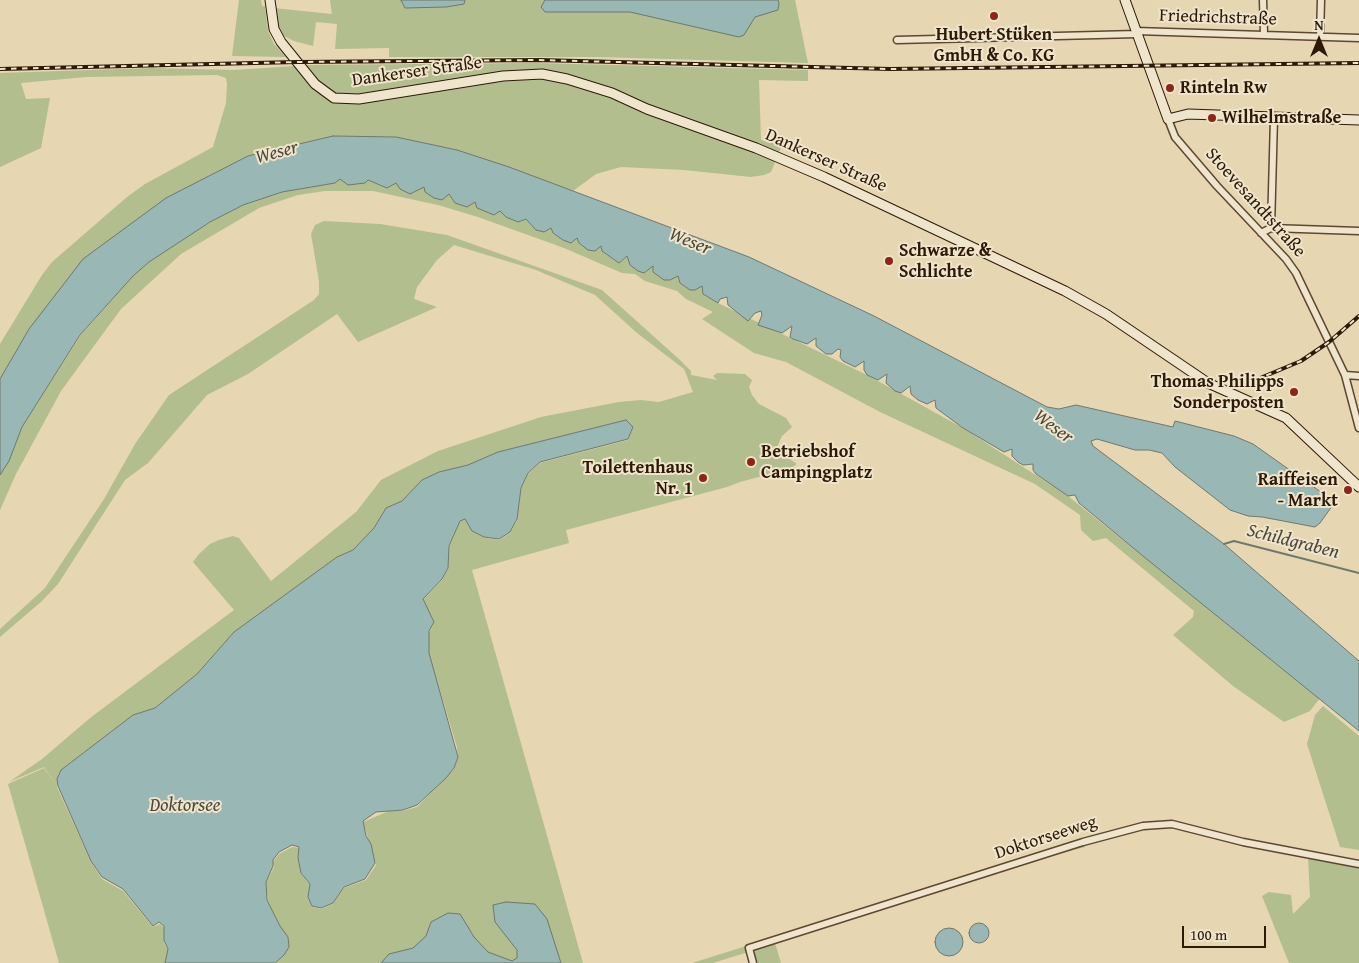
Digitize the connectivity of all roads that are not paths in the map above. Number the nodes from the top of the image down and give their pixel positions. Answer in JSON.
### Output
{"nodes":[{"id":1,"x":270,"y":0,"type":"edge"},
{"id":2,"x":1125,"y":0,"type":"edge"},
{"id":3,"x":1263,"y":0,"type":"edge"},
{"id":4,"x":1321,"y":0,"type":"edge"},
{"id":5,"x":1136,"y":33,"type":"junction"},
{"id":6,"x":1264,"y":34,"type":"junction"},
{"id":7,"x":1320,"y":36,"type":"junction"},
{"id":8,"x":1359,"y":38,"type":"edge"},
{"id":9,"x":897,"y":40,"type":"dead end"},
{"id":10,"x":1274,"y":118,"type":"junction"},
{"id":11,"x":1168,"y":119,"type":"junction"},
{"id":12,"x":1359,"y":120,"type":"edge"},
{"id":13,"x":1271,"y":228,"type":"junction"},
{"id":14,"x":1359,"y":231,"type":"edge"},
{"id":15,"x":1261,"y":233,"type":"junction"},
{"id":16,"x":1345,"y":375,"type":"junction"},
{"id":17,"x":1359,"y":376,"type":"edge"},
{"id":18,"x":1359,"y":428,"type":"edge"},
{"id":19,"x":1359,"y":486,"type":"edge"},
{"id":20,"x":1359,"y":864,"type":"edge"},
{"id":21,"x":753,"y":963,"type":"edge"}],
"edges":[{"from":1,"to":19,"type":"main road","name":"Dankerser Straße"},
{"from":2,"to":5,"type":"main road","name":"Stoevesandtstraße"},
{"from":3,"to":6,"type":"street"},
{"from":4,"to":7,"type":"street"},
{"from":5,"to":6,"type":"street","name":"Friedrichstraße"},
{"from":5,"to":9,"type":"street","name":"Friedrichstraße"},
{"from":5,"to":11,"type":"main road","name":"Stoevesandtstraße"},
{"from":6,"to":7,"type":"street","name":"Friedrichstraße"},
{"from":7,"to":8,"type":"street","name":"Friedrichstraße"},
{"from":10,"to":11,"type":"main road"},
{"from":10,"to":12,"type":"main road"},
{"from":10,"to":13,"type":"street"},
{"from":11,"to":15,"type":"street","name":"Stoevesandtstraße"},
{"from":13,"to":14,"type":"street"},
{"from":13,"to":15,"type":"street"},
{"from":15,"to":16,"type":"street","name":"Stoevesandtstraße"},
{"from":16,"to":17,"type":"street"},
{"from":16,"to":18,"type":"street","name":"Stoevesandtstraße"},
{"from":20,"to":21,"type":"street","name":"Doktorseeweg"}]}
